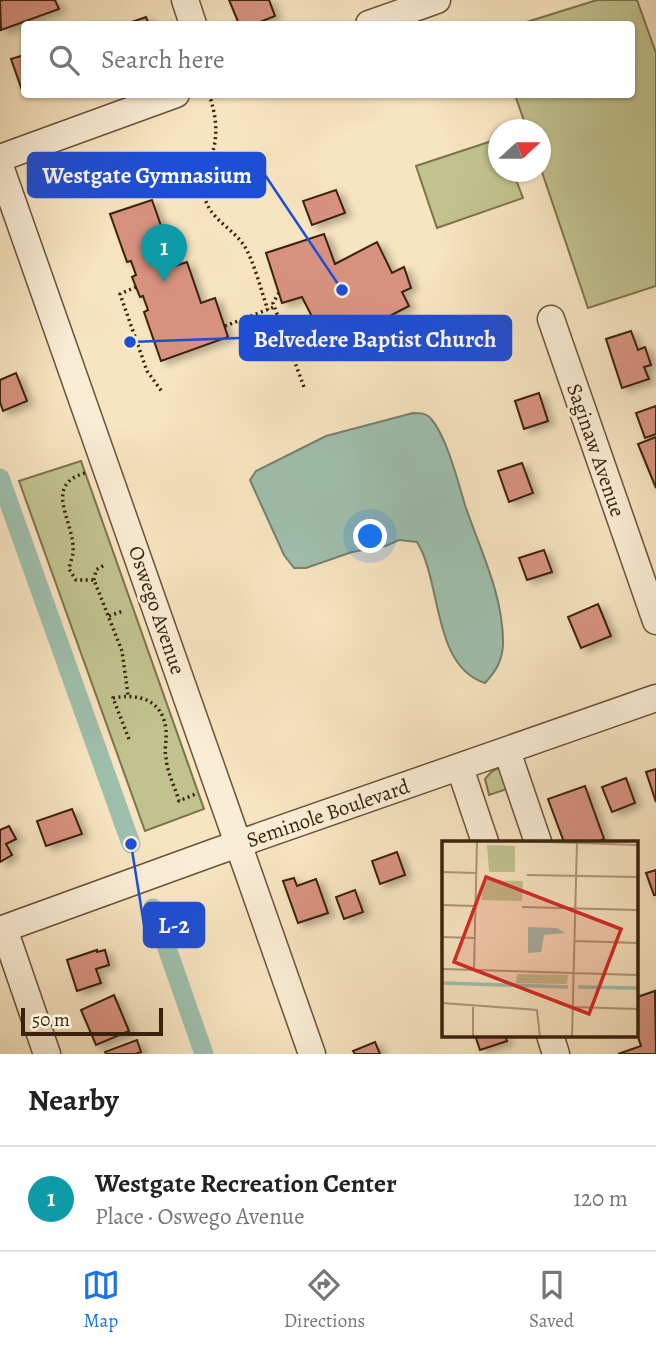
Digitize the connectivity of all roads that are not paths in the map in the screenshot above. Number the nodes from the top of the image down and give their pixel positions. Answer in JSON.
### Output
{"nodes":[{"id":1,"x":185,"y":0,"type":"edge"},
{"id":2,"x":437,"y":0,"type":"edge"},
{"id":3,"x":192,"y":21,"type":"edge"},
{"id":4,"x":378,"y":21,"type":"edge"},
{"id":5,"x":165,"y":98,"type":"edge"},
{"id":6,"x":0,"y":158,"type":"edge"},
{"id":7,"x":0,"y":166,"type":"edge"},
{"id":8,"x":551,"y":319,"type":"dead end"},
{"id":9,"x":656,"y":621,"type":"edge"},
{"id":10,"x":656,"y":698,"type":"edge"},
{"id":11,"x":507,"y":751,"type":"junction"},
{"id":12,"x":460,"y":768,"type":"junction"},
{"id":13,"x":485,"y":841,"type":"edge"},
{"id":14,"x":538,"y":841,"type":"edge"},
{"id":15,"x":239,"y":843,"type":"junction"},
{"id":16,"x":2,"y":930,"type":"edge"},
{"id":17,"x":550,"y":1036,"type":"edge"},
{"id":18,"x":47,"y":1054,"type":"edge"},
{"id":19,"x":312,"y":1054,"type":"edge"},
{"id":20,"x":556,"y":1054,"type":"edge"}],
"edges":[{"from":1,"to":3,"type":"street"},
{"from":2,"to":4,"type":"street"},
{"from":5,"to":6,"type":"street"},
{"from":7,"to":15,"type":"street","name":"Oswego Avenue"},
{"from":8,"to":9,"type":"street","name":"Saginaw Avenue"},
{"from":10,"to":11,"type":"street","name":"Seminole Boulevard"},
{"from":11,"to":12,"type":"street","name":"Seminole Boulevard"},
{"from":11,"to":14,"type":"street"},
{"from":12,"to":13,"type":"street"},
{"from":12,"to":15,"type":"street","name":"Seminole Boulevard"},
{"from":15,"to":16,"type":"street","name":"Seminole Boulevard"},
{"from":15,"to":19,"type":"street","name":"Oswego Avenue"},
{"from":16,"to":18,"type":"street"},
{"from":17,"to":20,"type":"street"}]}
